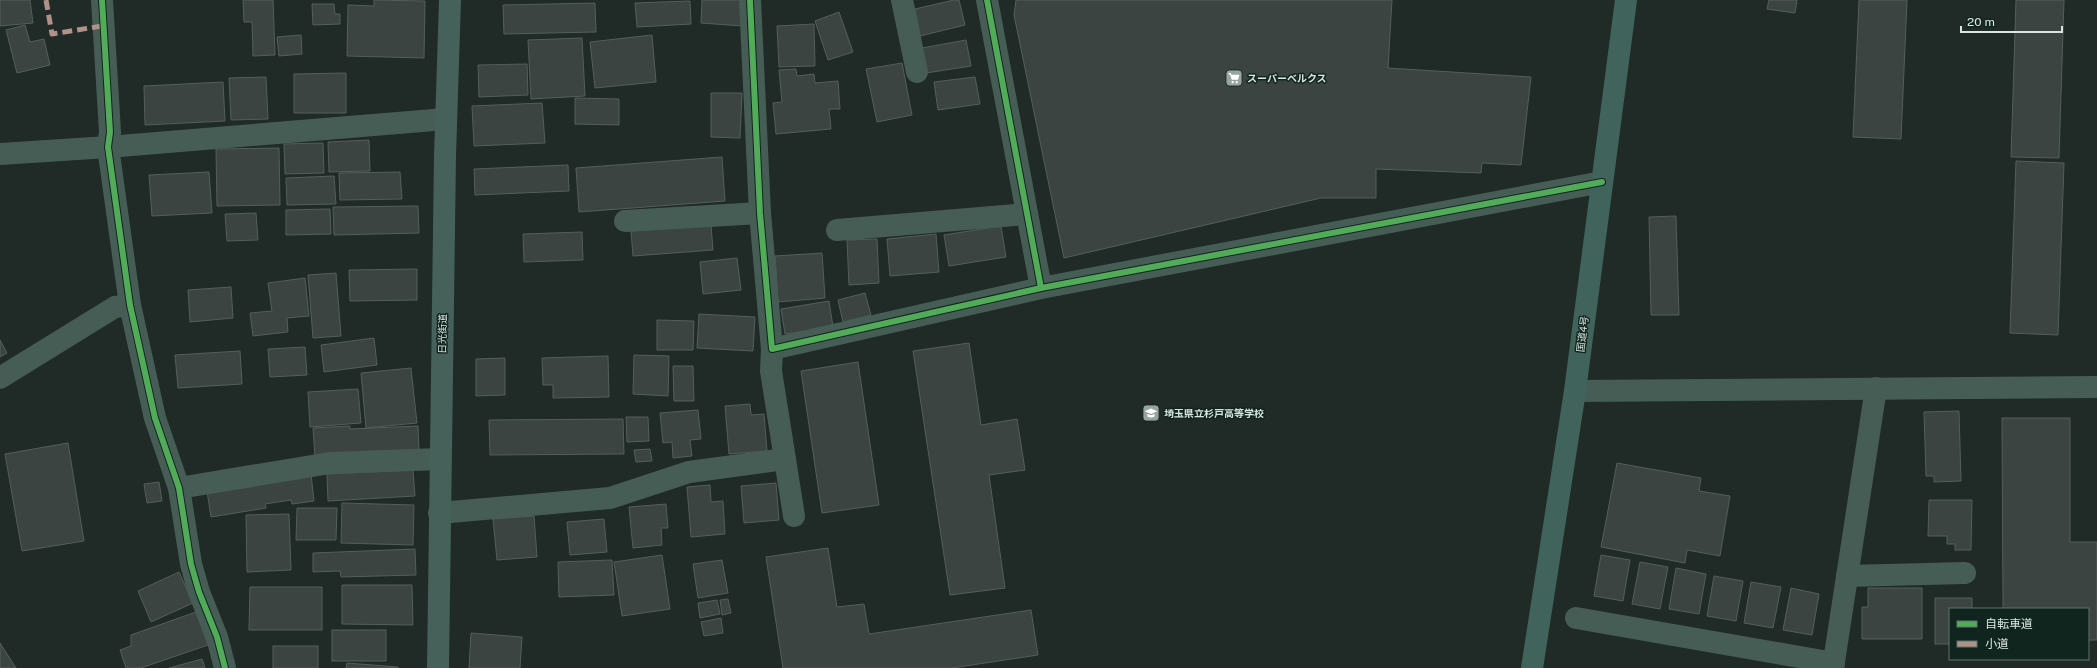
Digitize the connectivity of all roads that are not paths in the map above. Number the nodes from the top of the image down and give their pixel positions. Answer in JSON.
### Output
{"nodes":[{"id":1,"x":102,"y":0,"type":"edge"},
{"id":2,"x":450,"y":0,"type":"edge"},
{"id":3,"x":750,"y":0,"type":"edge"},
{"id":4,"x":902,"y":0,"type":"edge"},
{"id":5,"x":987,"y":0,"type":"edge"},
{"id":6,"x":1626,"y":0,"type":"edge"},
{"id":7,"x":917,"y":72,"type":"dead end"},
{"id":8,"x":446,"y":119,"type":"junction"},
{"id":9,"x":108,"y":147,"type":"junction"},
{"id":10,"x":0,"y":154,"type":"edge"},
{"id":11,"x":1602,"y":182,"type":"junction"},
{"id":12,"x":760,"y":213,"type":"junction"},
{"id":13,"x":1027,"y":214,"type":"junction"},
{"id":14,"x":625,"y":221,"type":"dead end"},
{"id":15,"x":837,"y":230,"type":"dead end"},
{"id":16,"x":1040,"y":288,"type":"junction"},
{"id":17,"x":130,"y":305,"type":"junction"},
{"id":18,"x":772,"y":349,"type":"junction"},
{"id":19,"x":0,"y":378,"type":"edge"},
{"id":20,"x":2097,"y":387,"type":"edge"},
{"id":21,"x":1876,"y":388,"type":"junction"},
{"id":22,"x":1575,"y":391,"type":"junction"},
{"id":23,"x":440,"y":459,"type":"junction"},
{"id":24,"x":785,"y":459,"type":"junction"},
{"id":25,"x":179,"y":488,"type":"junction"},
{"id":26,"x":440,"y":513,"type":"junction"},
{"id":27,"x":794,"y":516,"type":"dead end"},
{"id":28,"x":1965,"y":574,"type":"dead end"},
{"id":29,"x":1848,"y":576,"type":"junction"},
{"id":30,"x":1576,"y":618,"type":"dead end"},
{"id":31,"x":1834,"y":666,"type":"edge"},
{"id":32,"x":225,"y":668,"type":"edge"},
{"id":33,"x":438,"y":668,"type":"edge"},
{"id":34,"x":1532,"y":668,"type":"edge"}],
"edges":[{"from":1,"to":9,"type":"street"},
{"from":2,"to":8,"type":"main road","name":"日光街道"},
{"from":3,"to":12,"type":"street"},
{"from":4,"to":7,"type":"street"},
{"from":5,"to":13,"type":"street"},
{"from":6,"to":11,"type":"highway","name":"国道4号"},
{"from":8,"to":9,"type":"street"},
{"from":8,"to":23,"type":"main road","name":"日光街道"},
{"from":9,"to":10,"type":"street"},
{"from":9,"to":17,"type":"street"},
{"from":11,"to":16,"type":"street"},
{"from":11,"to":22,"type":"highway","name":"国道4号"},
{"from":12,"to":14,"type":"street"},
{"from":12,"to":18,"type":"street"},
{"from":13,"to":15,"type":"street"},
{"from":13,"to":16,"type":"street"},
{"from":16,"to":18,"type":"street"},
{"from":17,"to":19,"type":"street"},
{"from":17,"to":25,"type":"street"},
{"from":18,"to":24,"type":"street"},
{"from":20,"to":21,"type":"street"},
{"from":21,"to":22,"type":"street"},
{"from":21,"to":29,"type":"street"},
{"from":22,"to":34,"type":"highway","name":"国道4号"},
{"from":23,"to":25,"type":"street"},
{"from":23,"to":26,"type":"main road","name":"日光街道"},
{"from":24,"to":26,"type":"street"},
{"from":24,"to":27,"type":"street"},
{"from":25,"to":32,"type":"street"},
{"from":26,"to":33,"type":"main road","name":"日光街道"},
{"from":28,"to":29,"type":"street"},
{"from":29,"to":31,"type":"street"},
{"from":30,"to":31,"type":"street"}]}
